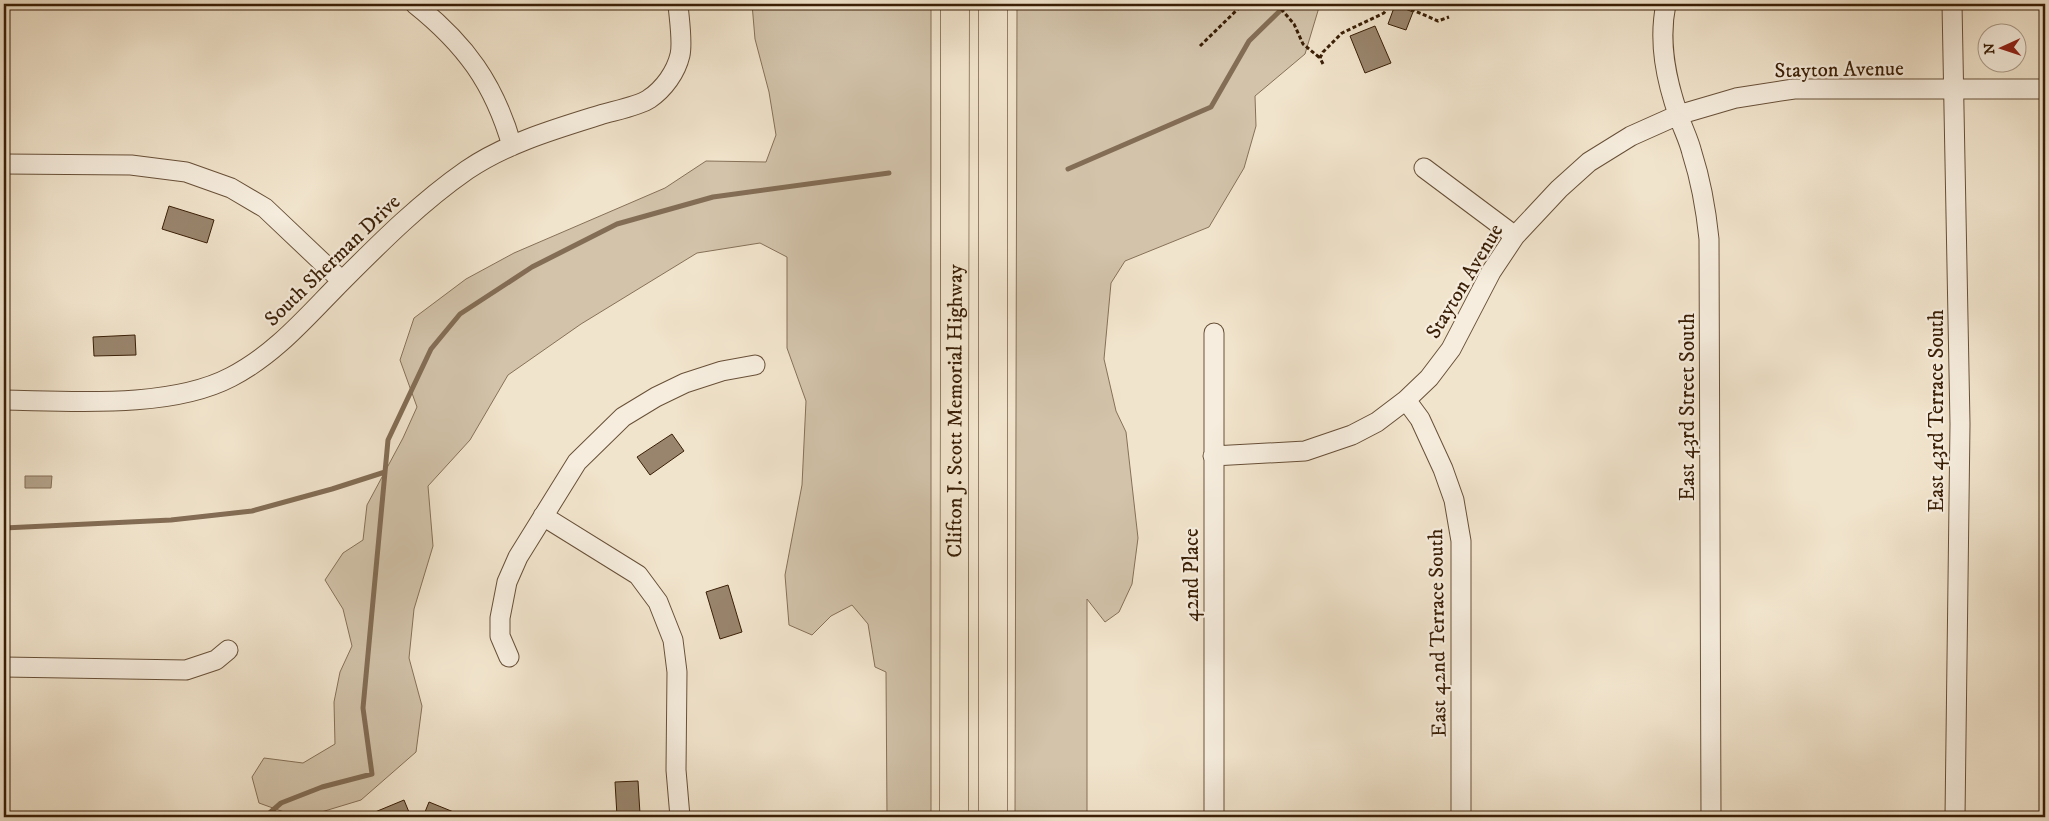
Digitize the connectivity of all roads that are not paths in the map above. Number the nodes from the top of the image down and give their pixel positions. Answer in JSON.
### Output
{"nodes":[{"id":1,"x":415,"y":4,"type":"edge"},
{"id":2,"x":678,"y":4,"type":"edge"},
{"id":3,"x":955,"y":4,"type":"edge"},
{"id":4,"x":993,"y":4,"type":"edge"},
{"id":5,"x":1666,"y":4,"type":"edge"},
{"id":6,"x":1952,"y":4,"type":"edge"},
{"id":7,"x":2045,"y":89,"type":"edge"},
{"id":8,"x":1953,"y":90,"type":"junction"},
{"id":9,"x":1678,"y":116,"type":"junction"},
{"id":10,"x":512,"y":146,"type":"junction"},
{"id":11,"x":4,"y":164,"type":"edge"},
{"id":12,"x":1424,"y":168,"type":"dead end"},
{"id":13,"x":1514,"y":236,"type":"junction"},
{"id":14,"x":342,"y":281,"type":"junction"},
{"id":15,"x":1214,"y":332,"type":"dead end"},
{"id":16,"x":755,"y":365,"type":"dead end"},
{"id":17,"x":4,"y":400,"type":"edge"},
{"id":18,"x":1406,"y":400,"type":"junction"},
{"id":19,"x":1213,"y":456,"type":"junction"},
{"id":20,"x":543,"y":516,"type":"junction"},
{"id":21,"x":228,"y":650,"type":"dead end"},
{"id":22,"x":509,"y":656,"type":"dead end"},
{"id":23,"x":4,"y":667,"type":"edge"},
{"id":24,"x":680,"y":817,"type":"edge"},
{"id":25,"x":954,"y":817,"type":"edge"},
{"id":26,"x":993,"y":817,"type":"edge"},
{"id":27,"x":1214,"y":817,"type":"edge"},
{"id":28,"x":1461,"y":817,"type":"edge"},
{"id":29,"x":1711,"y":817,"type":"edge"},
{"id":30,"x":1955,"y":817,"type":"edge"}],
"edges":[{"from":1,"to":10,"type":"street"},
{"from":2,"to":10,"type":"street","name":"South Sherman Drive"},
{"from":3,"to":25,"type":"highway","name":"Clifton J. Scott Memorial Highway"},
{"from":4,"to":26,"type":"highway","name":"Clifton J. Scott Memorial Highway"},
{"from":5,"to":9,"type":"street","name":"East 43rd Street South"},
{"from":6,"to":8,"type":"street","name":"East 43rd Terrace South"},
{"from":7,"to":8,"type":"street","name":"Stayton Avenue"},
{"from":8,"to":9,"type":"street","name":"Stayton Avenue"},
{"from":8,"to":30,"type":"street","name":"East 43rd Terrace South"},
{"from":9,"to":13,"type":"street","name":"Stayton Avenue"},
{"from":9,"to":29,"type":"street","name":"East 43rd Street South"},
{"from":10,"to":14,"type":"street","name":"South Sherman Drive"},
{"from":11,"to":14,"type":"street"},
{"from":12,"to":13,"type":"street"},
{"from":13,"to":18,"type":"street","name":"Stayton Avenue"},
{"from":14,"to":17,"type":"street","name":"South Sherman Drive"},
{"from":15,"to":19,"type":"street","name":"42nd Place"},
{"from":16,"to":20,"type":"street"},
{"from":18,"to":19,"type":"street","name":"Stayton Avenue"},
{"from":18,"to":28,"type":"street","name":"East 42nd Terrace South"},
{"from":19,"to":27,"type":"street","name":"42nd Place"},
{"from":20,"to":22,"type":"street"},
{"from":20,"to":24,"type":"street"},
{"from":21,"to":23,"type":"street"}]}
